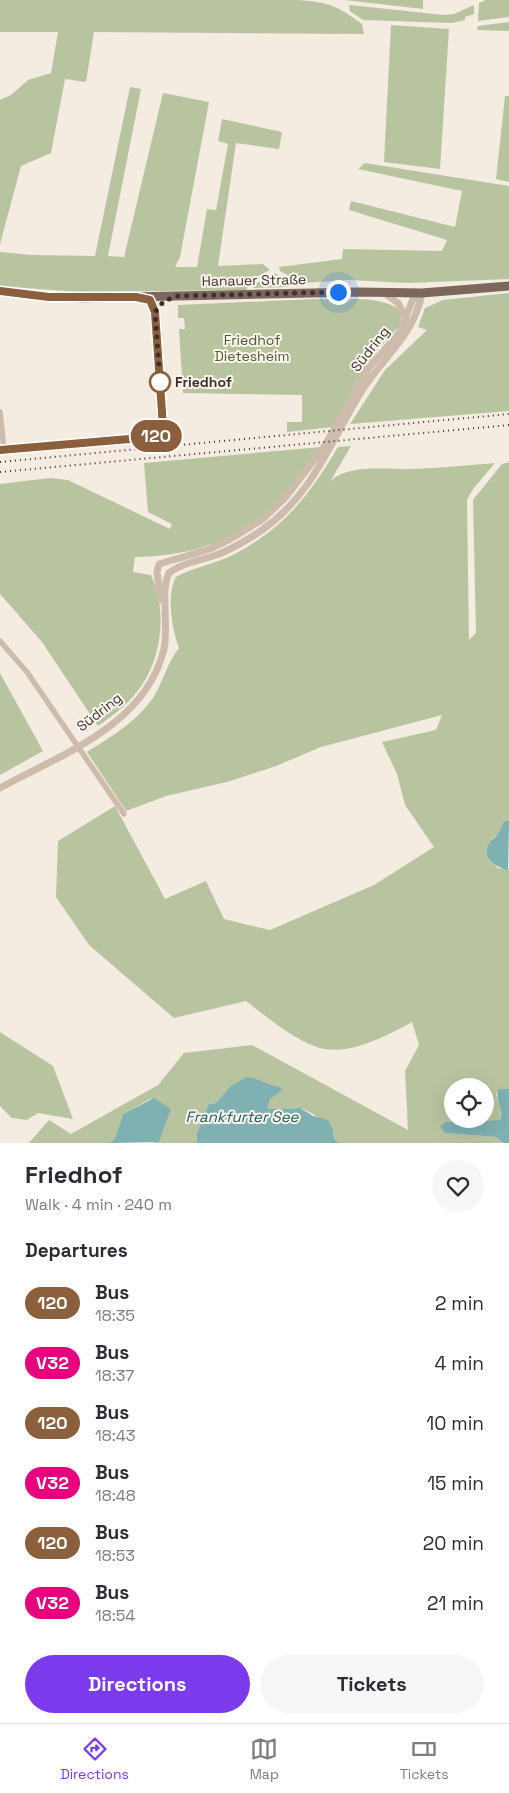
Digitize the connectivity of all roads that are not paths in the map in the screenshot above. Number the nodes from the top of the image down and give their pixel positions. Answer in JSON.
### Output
{"nodes":[{"id":1,"x":509,"y":286,"type":"edge"},
{"id":2,"x":0,"y":291,"type":"edge"},
{"id":3,"x":383,"y":292,"type":"junction"},
{"id":4,"x":422,"y":293,"type":"junction"},
{"id":5,"x":177,"y":296,"type":"junction"},
{"id":6,"x":136,"y":297,"type":"junction"},
{"id":7,"x":155,"y":312,"type":"junction"},
{"id":8,"x":406,"y":319,"type":"junction"},
{"id":9,"x":0,"y":412,"type":"edge"},
{"id":10,"x":2,"y":450,"type":"edge"},
{"id":11,"x":0,"y":641,"type":"edge"},
{"id":12,"x":77,"y":745,"type":"junction"},
{"id":13,"x":0,"y":788,"type":"edge"},
{"id":14,"x":124,"y":814,"type":"dead end"}],
"edges":[{"from":1,"to":4,"type":"main road","name":"Hanauer Straße"},
{"from":2,"to":6,"type":"main road","name":"Hanauer Straße"},
{"from":3,"to":4,"type":"main road","name":"Hanauer Straße"},
{"from":3,"to":5,"type":"main road","name":"Hanauer Straße"},
{"from":3,"to":8,"type":"street"},
{"from":4,"to":8,"type":"street","name":"Südring"},
{"from":4,"to":12,"type":"street","name":"Südring"},
{"from":5,"to":6,"type":"main road","name":"Hanauer Straße"},
{"from":5,"to":7,"type":"main road"},
{"from":6,"to":7,"type":"main road"},
{"from":7,"to":10,"type":"main road"},
{"from":8,"to":12,"type":"street","name":"Südring"},
{"from":9,"to":10,"type":"street"},
{"from":11,"to":12,"type":"street"},
{"from":12,"to":13,"type":"street","name":"Südring"},
{"from":12,"to":14,"type":"street"}]}
